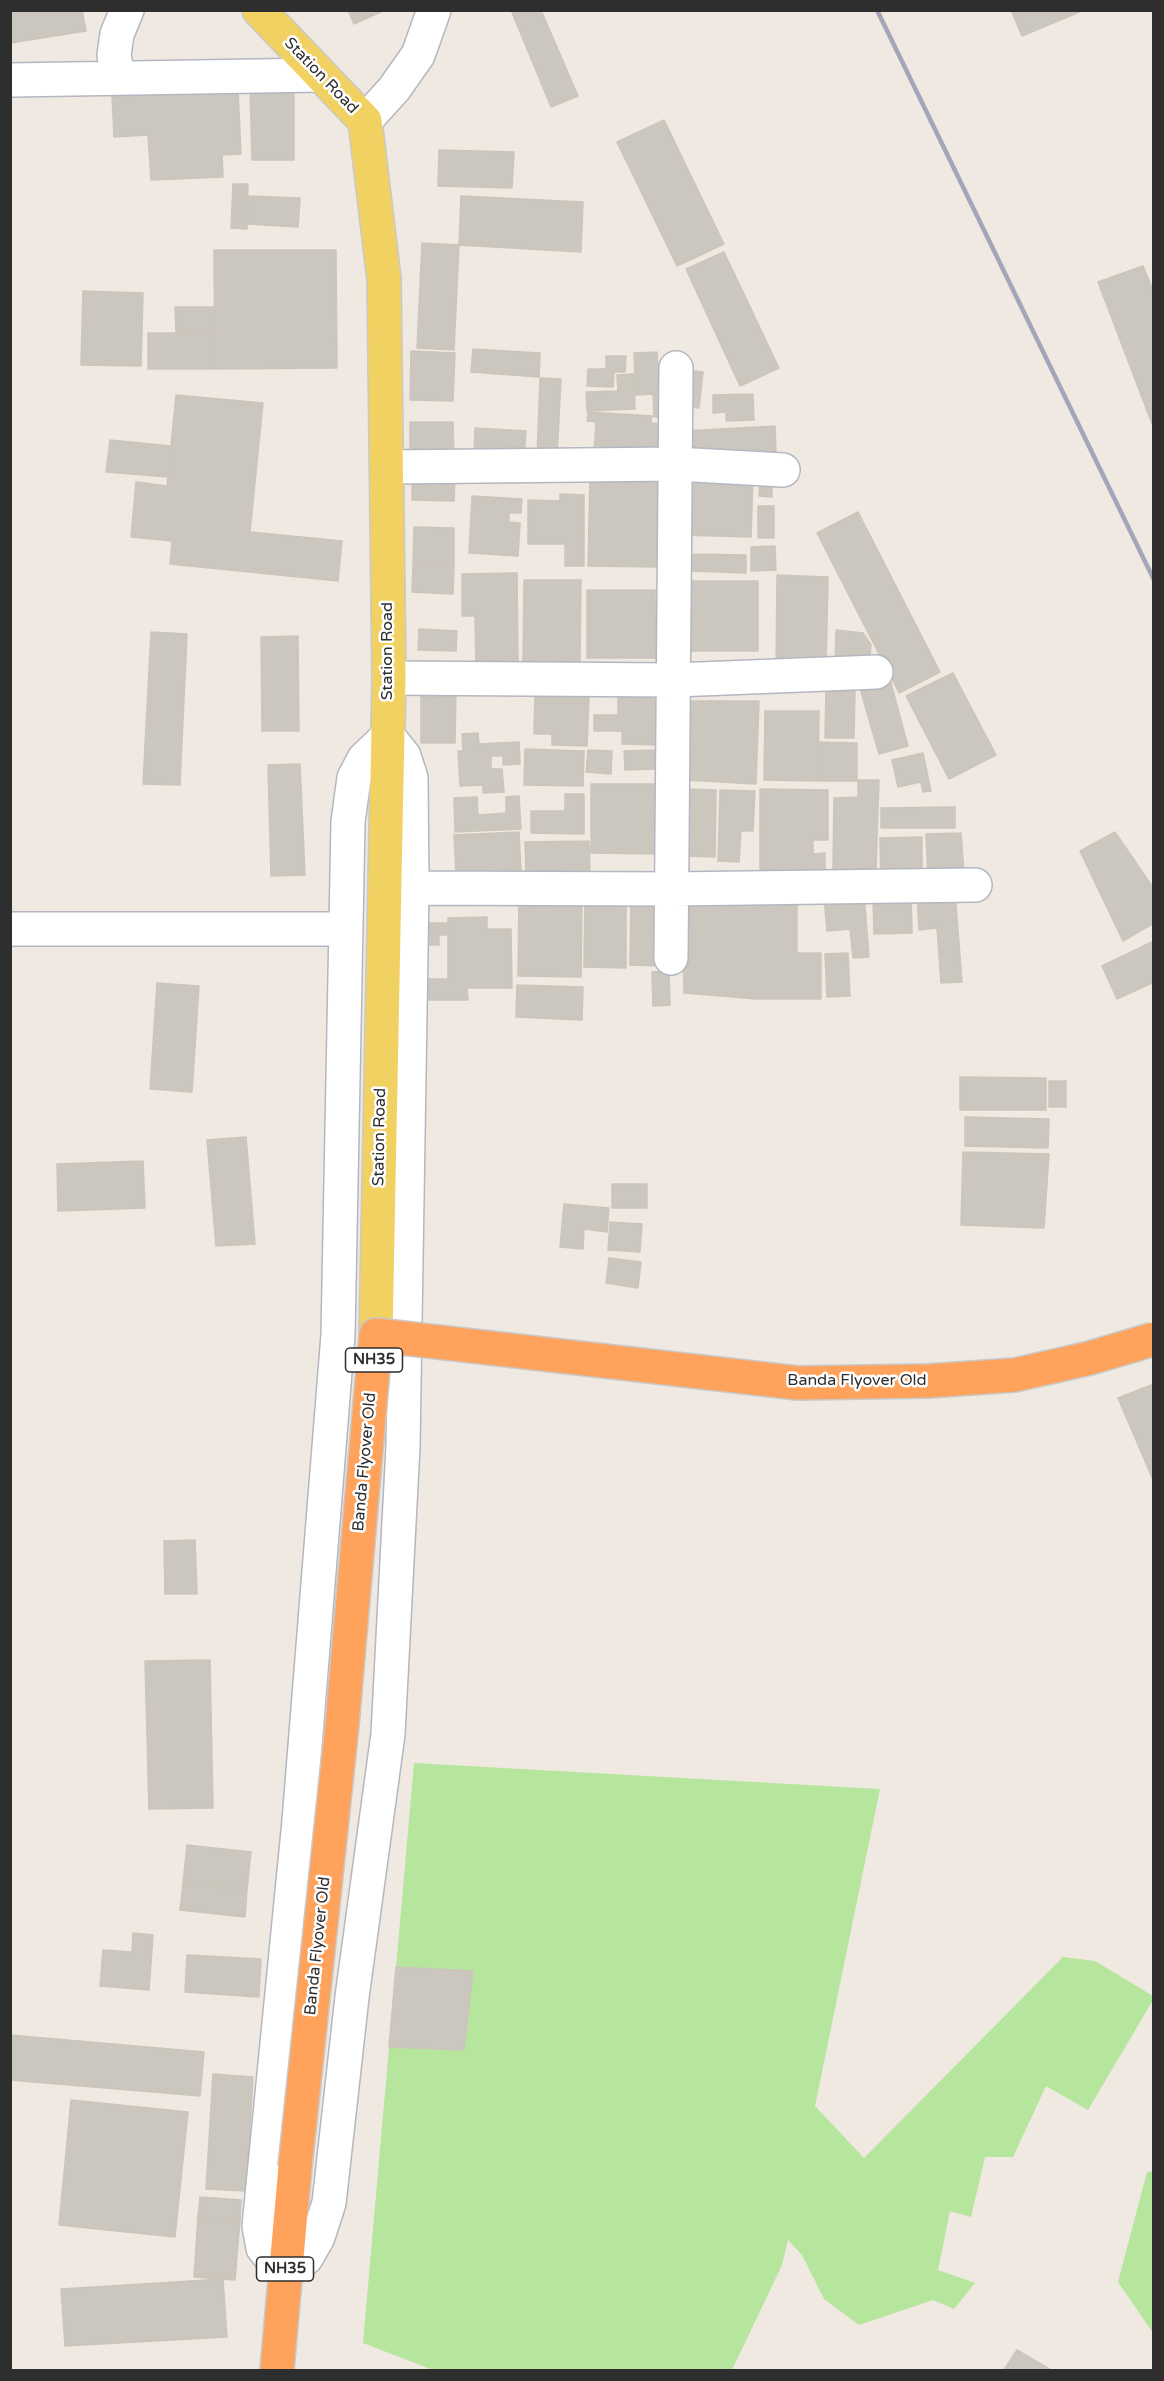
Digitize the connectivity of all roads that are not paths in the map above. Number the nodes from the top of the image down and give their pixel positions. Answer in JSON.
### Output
{"nodes":[{"id":1,"x":128,"y":10,"type":"edge"},
{"id":2,"x":259,"y":10,"type":"edge"},
{"id":3,"x":434,"y":10,"type":"edge"},
{"id":4,"x":320,"y":75,"type":"junction"},
{"id":5,"x":118,"y":77,"type":"junction"},
{"id":6,"x":10,"y":80,"type":"edge"},
{"id":7,"x":365,"y":121,"type":"junction"},
{"id":8,"x":676,"y":369,"type":"dead end"},
{"id":9,"x":676,"y":464,"type":"junction"},
{"id":10,"x":387,"y":467,"type":"junction"},
{"id":11,"x":783,"y":470,"type":"dead end"},
{"id":12,"x":876,"y":672,"type":"dead end"},
{"id":13,"x":389,"y":678,"type":"junction"},
{"id":14,"x":675,"y":680,"type":"junction"},
{"id":15,"x":388,"y":736,"type":"junction"},
{"id":16,"x":975,"y":885,"type":"dead end"},
{"id":17,"x":412,"y":888,"type":"junction"},
{"id":18,"x":672,"y":889,"type":"junction"},
{"id":19,"x":10,"y":929,"type":"edge"},
{"id":20,"x":345,"y":929,"type":"junction"},
{"id":21,"x":671,"y":958,"type":"dead end"},
{"id":22,"x":376,"y":1335,"type":"junction"},
{"id":23,"x":1154,"y":1339,"type":"edge"},
{"id":24,"x":284,"y":2274,"type":"junction"},
{"id":25,"x":277,"y":2370,"type":"edge"}],
"edges":[{"from":1,"to":5,"type":"street"},
{"from":2,"to":4,"type":"main road","name":"Station Road"},
{"from":3,"to":7,"type":"street"},
{"from":4,"to":5,"type":"street"},
{"from":4,"to":7,"type":"main road","name":"Station Road"},
{"from":5,"to":6,"type":"street"},
{"from":7,"to":10,"type":"main road","name":"Station Road"},
{"from":8,"to":9,"type":"street"},
{"from":9,"to":10,"type":"street"},
{"from":9,"to":11,"type":"street"},
{"from":9,"to":14,"type":"street"},
{"from":10,"to":13,"type":"main road","name":"Station Road"},
{"from":12,"to":14,"type":"street"},
{"from":13,"to":14,"type":"street"},
{"from":13,"to":15,"type":"main road","name":"Station Road"},
{"from":14,"to":18,"type":"street"},
{"from":15,"to":17,"type":"street"},
{"from":15,"to":20,"type":"street"},
{"from":15,"to":22,"type":"main road","name":"Station Road"},
{"from":16,"to":18,"type":"street"},
{"from":17,"to":18,"type":"street"},
{"from":17,"to":24,"type":"street"},
{"from":18,"to":21,"type":"street"},
{"from":19,"to":20,"type":"street"},
{"from":20,"to":24,"type":"street"},
{"from":22,"to":23,"type":"highway","name":"Banda Flyover Old","number":"NH35","bridge":true},
{"from":22,"to":24,"type":"highway","name":"Banda Flyover Old","number":"NH35","bridge":true},
{"from":24,"to":25,"type":"highway","name":"Banda Flyover Old","number":"NH35"}]}
